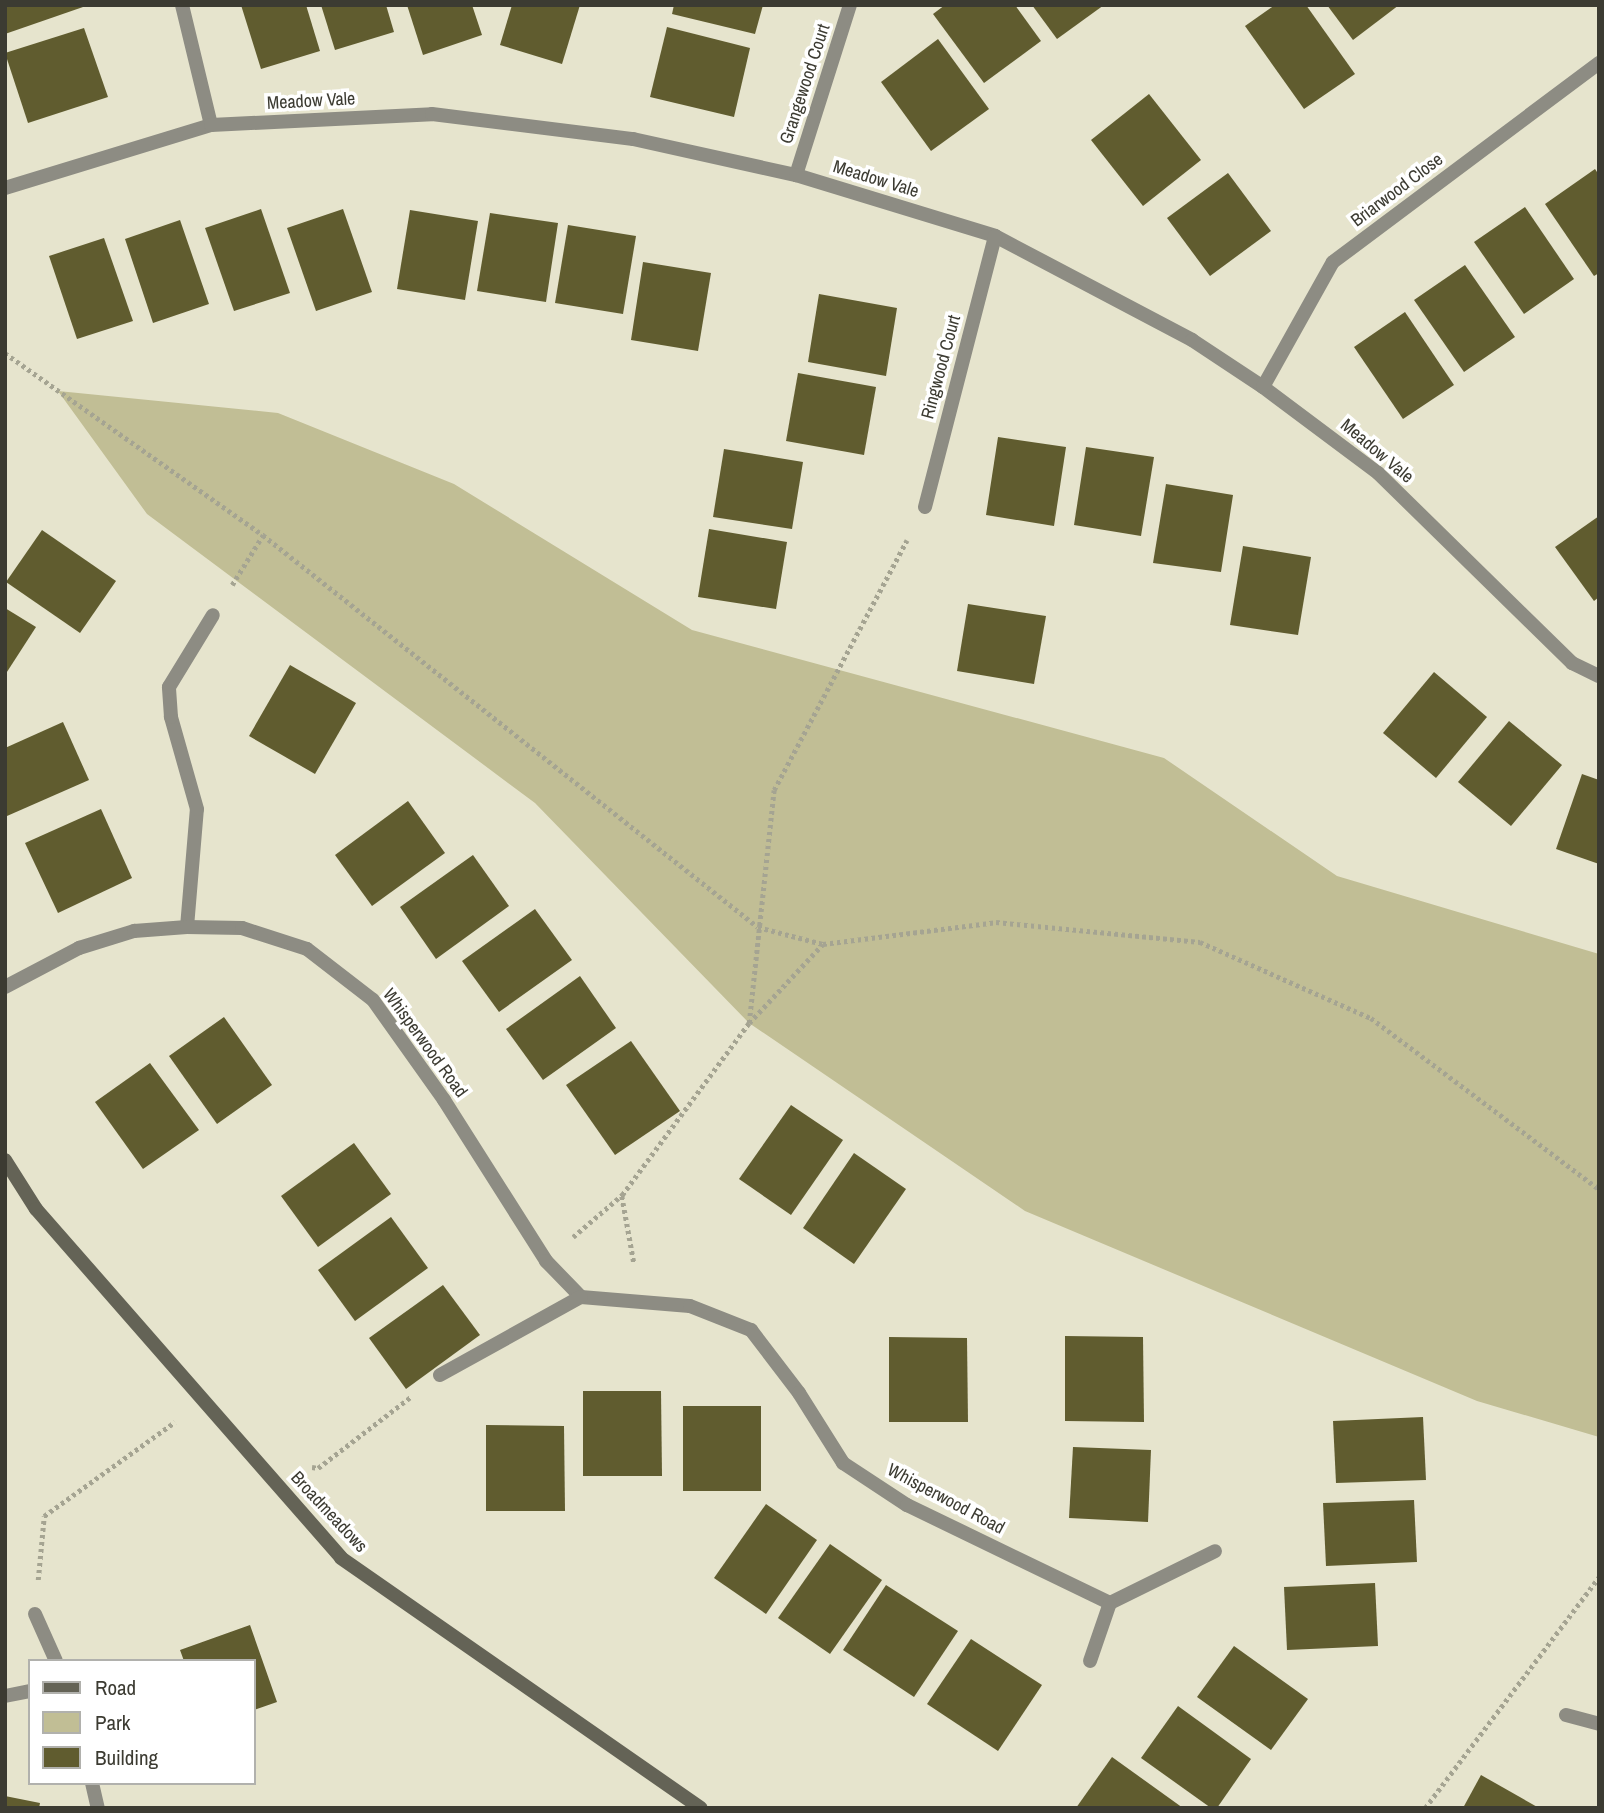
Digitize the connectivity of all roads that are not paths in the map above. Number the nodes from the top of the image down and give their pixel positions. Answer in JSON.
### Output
{"nodes":[{"id":1,"x":182,"y":5,"type":"edge"},
{"id":2,"x":850,"y":5,"type":"edge"},
{"id":3,"x":1599,"y":62,"type":"edge"},
{"id":4,"x":211,"y":125,"type":"junction"},
{"id":5,"x":796,"y":175,"type":"junction"},
{"id":6,"x":5,"y":188,"type":"edge"},
{"id":7,"x":995,"y":236,"type":"junction"},
{"id":8,"x":1263,"y":387,"type":"junction"},
{"id":9,"x":925,"y":507,"type":"road end"},
{"id":10,"x":212,"y":615,"type":"road end"},
{"id":11,"x":1599,"y":676,"type":"edge"},
{"id":12,"x":187,"y":927,"type":"junction"},
{"id":13,"x":5,"y":987,"type":"edge"},
{"id":14,"x":5,"y":1160,"type":"edge"},
{"id":15,"x":581,"y":1297,"type":"junction"},
{"id":16,"x":440,"y":1375,"type":"road end"},
{"id":17,"x":1215,"y":1551,"type":"dead end"},
{"id":18,"x":1110,"y":1603,"type":"junction"},
{"id":19,"x":35,"y":1614,"type":"road end"},
{"id":20,"x":55,"y":1659,"type":"edge"},
{"id":21,"x":1090,"y":1661,"type":"dead end"},
{"id":22,"x":28,"y":1691,"type":"edge"},
{"id":23,"x":5,"y":1696,"type":"edge"},
{"id":24,"x":1566,"y":1715,"type":"dead end"},
{"id":25,"x":1599,"y":1724,"type":"edge"},
{"id":26,"x":92,"y":1785,"type":"edge"},
{"id":27,"x":98,"y":1808,"type":"edge"},
{"id":28,"x":701,"y":1808,"type":"edge"}],
"edges":[{"from":1,"to":4,"type":"street"},
{"from":2,"to":5,"type":"street","name":"Grangewood Court"},
{"from":3,"to":8,"type":"street","name":"Briarwood Close"},
{"from":4,"to":5,"type":"street","name":"Meadow Vale"},
{"from":4,"to":6,"type":"street","name":"Meadow Vale"},
{"from":5,"to":7,"type":"street","name":"Meadow Vale"},
{"from":7,"to":8,"type":"street","name":"Meadow Vale"},
{"from":7,"to":9,"type":"street","name":"Ringwood Court"},
{"from":8,"to":11,"type":"street","name":"Meadow Vale"},
{"from":10,"to":12,"type":"street"},
{"from":12,"to":13,"type":"street","name":"Whisperwood Road"},
{"from":12,"to":15,"type":"street","name":"Whisperwood Road"},
{"from":14,"to":28,"type":"street","name":"Broadmeadows"},
{"from":15,"to":16,"type":"street"},
{"from":15,"to":18,"type":"street","name":"Whisperwood Road"},
{"from":17,"to":18,"type":"street"},
{"from":18,"to":21,"type":"street"},
{"from":19,"to":20,"type":"street"},
{"from":22,"to":23,"type":"street"},
{"from":24,"to":25,"type":"street"},
{"from":26,"to":27,"type":"street"}]}
